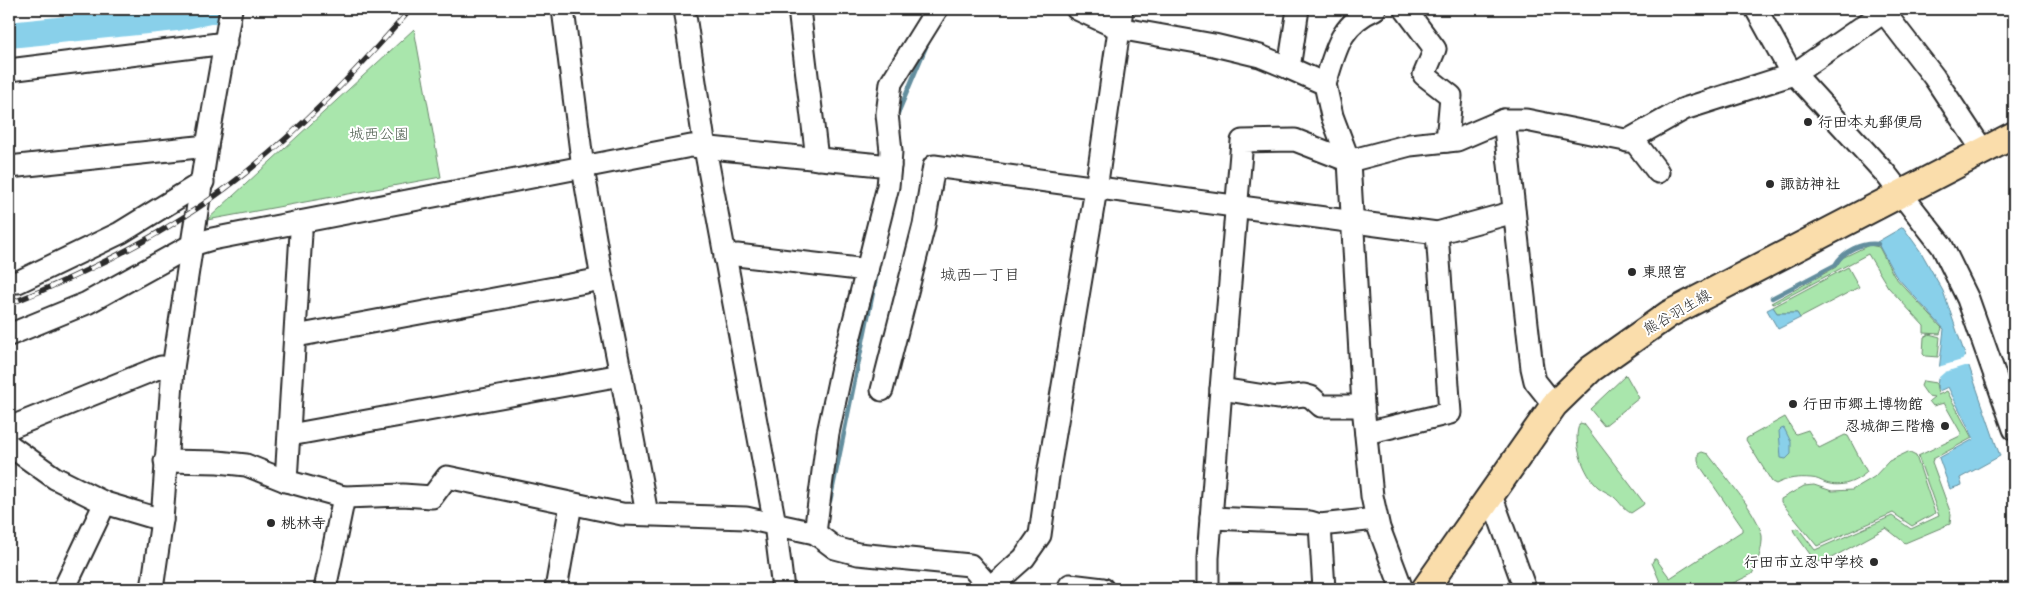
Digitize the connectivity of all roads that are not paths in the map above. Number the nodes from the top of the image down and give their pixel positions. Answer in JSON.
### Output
{"nodes":[{"id":1,"x":231,"y":9,"type":"edge"},
{"id":2,"x":563,"y":9,"type":"edge"},
{"id":3,"x":684,"y":9,"type":"edge"},
{"id":4,"x":799,"y":9,"type":"edge"},
{"id":5,"x":937,"y":9,"type":"edge"},
{"id":6,"x":1077,"y":9,"type":"edge"},
{"id":7,"x":1298,"y":9,"type":"edge"},
{"id":8,"x":1375,"y":9,"type":"edge"},
{"id":9,"x":1405,"y":9,"type":"edge"},
{"id":10,"x":1756,"y":9,"type":"edge"},
{"id":11,"x":1120,"y":19,"type":"edge"},
{"id":12,"x":226,"y":43,"type":"junction"},
{"id":13,"x":1289,"y":68,"type":"junction"},
{"id":14,"x":9,"y":70,"type":"edge"},
{"id":15,"x":1794,"y":74,"type":"junction"},
{"id":16,"x":1325,"y":84,"type":"junction"},
{"id":17,"x":1504,"y":120,"type":"junction"},
{"id":18,"x":2014,"y":135,"type":"edge"},
{"id":19,"x":1447,"y":141,"type":"junction"},
{"id":20,"x":1627,"y":141,"type":"junction"},
{"id":21,"x":207,"y":146,"type":"junction"},
{"id":22,"x":705,"y":148,"type":"junction"},
{"id":23,"x":1984,"y":151,"type":"junction"},
{"id":24,"x":817,"y":159,"type":"junction"},
{"id":25,"x":1349,"y":161,"type":"junction"},
{"id":26,"x":890,"y":166,"type":"junction"},
{"id":27,"x":9,"y":167,"type":"edge"},
{"id":28,"x":583,"y":168,"type":"junction"},
{"id":29,"x":1658,"y":172,"type":"dead end"},
{"id":30,"x":202,"y":182,"type":"junction"},
{"id":31,"x":1096,"y":189,"type":"junction"},
{"id":32,"x":1901,"y":194,"type":"junction"},
{"id":33,"x":1236,"y":206,"type":"junction"},
{"id":34,"x":1514,"y":212,"type":"junction"},
{"id":35,"x":1352,"y":221,"type":"junction"},
{"id":36,"x":299,"y":222,"type":"junction"},
{"id":37,"x":1437,"y":233,"type":"junction"},
{"id":38,"x":192,"y":246,"type":"junction"},
{"id":39,"x":725,"y":258,"type":"junction"},
{"id":40,"x":866,"y":270,"type":"junction"},
{"id":41,"x":602,"y":279,"type":"junction"},
{"id":42,"x":9,"y":282,"type":"edge"},
{"id":43,"x":9,"y":334,"type":"edge"},
{"id":44,"x":296,"y":336,"type":"junction"},
{"id":45,"x":173,"y":368,"type":"junction"},
{"id":46,"x":621,"y":375,"type":"junction"},
{"id":47,"x":1220,"y":389,"type":"junction"},
{"id":48,"x":882,"y":390,"type":"dead end"},
{"id":49,"x":1364,"y":406,"type":"junction"},
{"id":50,"x":1554,"y":406,"type":"junction"},
{"id":51,"x":9,"y":428,"type":"edge"},
{"id":52,"x":2014,"y":429,"type":"edge"},
{"id":53,"x":1366,"y":433,"type":"junction"},
{"id":54,"x":290,"y":436,"type":"junction"},
{"id":55,"x":9,"y":445,"type":"edge"},
{"id":56,"x":165,"y":461,"type":"junction"},
{"id":57,"x":286,"y":481,"type":"junction"},
{"id":58,"x":1491,"y":495,"type":"junction"},
{"id":59,"x":344,"y":497,"type":"junction"},
{"id":60,"x":105,"y":503,"type":"junction"},
{"id":61,"x":570,"y":509,"type":"junction"},
{"id":62,"x":647,"y":514,"type":"junction"},
{"id":63,"x":1211,"y":518,"type":"junction"},
{"id":64,"x":1376,"y":519,"type":"junction"},
{"id":65,"x":162,"y":520,"type":"junction"},
{"id":66,"x":775,"y":524,"type":"junction"},
{"id":67,"x":1320,"y":525,"type":"junction"},
{"id":68,"x":815,"y":533,"type":"junction"},
{"id":69,"x":64,"y":589,"type":"edge"},
{"id":70,"x":152,"y":589,"type":"edge"},
{"id":71,"x":325,"y":589,"type":"edge"},
{"id":72,"x":556,"y":589,"type":"edge"},
{"id":73,"x":783,"y":589,"type":"edge"},
{"id":74,"x":990,"y":589,"type":"edge"},
{"id":75,"x":1068,"y":589,"type":"edge"},
{"id":76,"x":1103,"y":589,"type":"edge"},
{"id":77,"x":1208,"y":589,"type":"edge"},
{"id":78,"x":1324,"y":589,"type":"edge"},
{"id":79,"x":1402,"y":589,"type":"edge"},
{"id":80,"x":1425,"y":589,"type":"edge"},
{"id":81,"x":1525,"y":589,"type":"edge"}],
"edges":[{"from":1,"to":12,"type":"street"},
{"from":2,"to":28,"type":"street"},
{"from":3,"to":22,"type":"street"},
{"from":4,"to":24,"type":"street"},
{"from":5,"to":26,"type":"street"},
{"from":6,"to":11,"type":"street"},
{"from":7,"to":13,"type":"street"},
{"from":8,"to":16,"type":"street"},
{"from":9,"to":19,"type":"street"},
{"from":10,"to":15,"type":"street"},
{"from":11,"to":13,"type":"street"},
{"from":11,"to":31,"type":"street"},
{"from":12,"to":14,"type":"street"},
{"from":12,"to":21,"type":"street"},
{"from":13,"to":16,"type":"street"},
{"from":15,"to":20,"type":"street"},
{"from":15,"to":23,"type":"street"},
{"from":15,"to":32,"type":"street"},
{"from":16,"to":25,"type":"street"},
{"from":17,"to":19,"type":"street"},
{"from":17,"to":20,"type":"street"},
{"from":17,"to":34,"type":"street"},
{"from":18,"to":23,"type":"main road","name":"熊谷羽生線"},
{"from":19,"to":25,"type":"street"},
{"from":20,"to":29,"type":"street"},
{"from":21,"to":27,"type":"street"},
{"from":21,"to":30,"type":"street"},
{"from":22,"to":24,"type":"street"},
{"from":22,"to":28,"type":"street"},
{"from":22,"to":39,"type":"street"},
{"from":23,"to":32,"type":"main road","name":"熊谷羽生線"},
{"from":24,"to":26,"type":"street"},
{"from":25,"to":33,"type":"street"},
{"from":25,"to":35,"type":"street"},
{"from":26,"to":40,"type":"street"},
{"from":28,"to":36,"type":"street"},
{"from":28,"to":41,"type":"street"},
{"from":30,"to":38,"type":"street"},
{"from":30,"to":42,"type":"street"},
{"from":31,"to":33,"type":"street"},
{"from":31,"to":48,"type":"street"},
{"from":31,"to":74,"type":"street"},
{"from":32,"to":50,"type":"main road","name":"熊谷羽生線"},
{"from":32,"to":52,"type":"street"},
{"from":33,"to":35,"type":"street"},
{"from":33,"to":47,"type":"street"},
{"from":34,"to":37,"type":"street"},
{"from":34,"to":50,"type":"street"},
{"from":35,"to":37,"type":"street"},
{"from":35,"to":49,"type":"street"},
{"from":36,"to":38,"type":"street"},
{"from":36,"to":44,"type":"street"},
{"from":37,"to":53,"type":"street"},
{"from":38,"to":43,"type":"street"},
{"from":38,"to":45,"type":"street"},
{"from":39,"to":40,"type":"street"},
{"from":39,"to":66,"type":"street"},
{"from":40,"to":68,"type":"street"},
{"from":41,"to":44,"type":"street"},
{"from":41,"to":46,"type":"street"},
{"from":44,"to":54,"type":"street"},
{"from":45,"to":51,"type":"street"},
{"from":45,"to":56,"type":"street"},
{"from":46,"to":54,"type":"street"},
{"from":46,"to":62,"type":"street"},
{"from":47,"to":49,"type":"street"},
{"from":47,"to":63,"type":"street"},
{"from":49,"to":53,"type":"street"},
{"from":50,"to":58,"type":"main road","name":"熊谷羽生線"},
{"from":53,"to":64,"type":"street"},
{"from":54,"to":57,"type":"street"},
{"from":55,"to":60,"type":"street"},
{"from":56,"to":57,"type":"street"},
{"from":56,"to":65,"type":"street"},
{"from":57,"to":59,"type":"street"},
{"from":58,"to":80,"type":"main road","name":"熊谷羽生線"},
{"from":58,"to":81,"type":"street"},
{"from":59,"to":61,"type":"street"},
{"from":59,"to":71,"type":"street"},
{"from":60,"to":65,"type":"street"},
{"from":60,"to":69,"type":"street"},
{"from":61,"to":62,"type":"street"},
{"from":61,"to":72,"type":"street"},
{"from":62,"to":66,"type":"street"},
{"from":63,"to":67,"type":"street"},
{"from":63,"to":77,"type":"street"},
{"from":64,"to":67,"type":"street"},
{"from":64,"to":79,"type":"street"},
{"from":65,"to":70,"type":"street"},
{"from":66,"to":68,"type":"street"},
{"from":66,"to":73,"type":"street"},
{"from":67,"to":78,"type":"street"},
{"from":68,"to":74,"type":"street"},
{"from":75,"to":76,"type":"street"}]}
